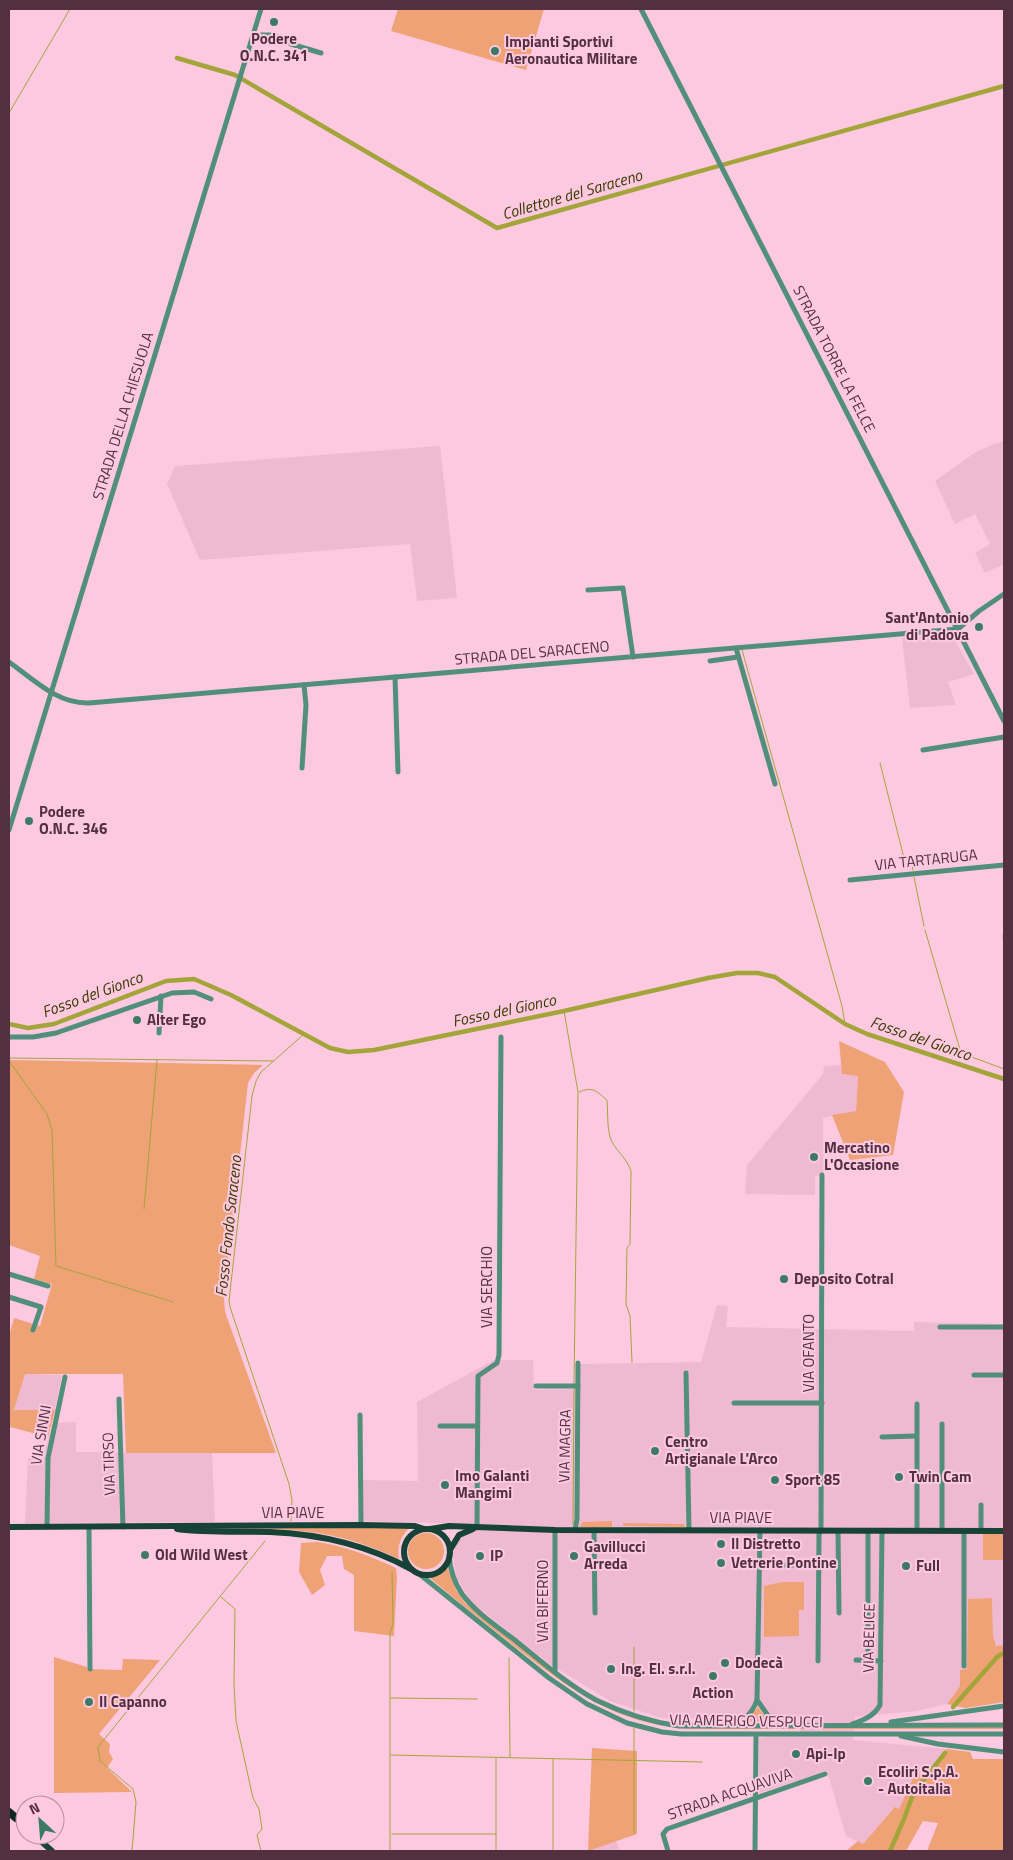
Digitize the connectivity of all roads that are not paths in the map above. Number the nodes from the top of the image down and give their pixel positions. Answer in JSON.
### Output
{"nodes":[{"id":1,"x":261,"y":9,"type":"edge"},
{"id":2,"x":641,"y":9,"type":"edge"},
{"id":3,"x":253,"y":35,"type":"junction"},
{"id":4,"x":321,"y":53,"type":"dead end"},
{"id":5,"x":588,"y":590,"type":"dead end"},
{"id":6,"x":1004,"y":594,"type":"edge"},
{"id":7,"x":958,"y":629,"type":"junction"},
{"id":8,"x":736,"y":648,"type":"junction"},
{"id":9,"x":633,"y":657,"type":"junction"},
{"id":10,"x":738,"y":657,"type":"junction"},
{"id":11,"x":710,"y":661,"type":"dead end"},
{"id":12,"x":9,"y":662,"type":"edge"},
{"id":13,"x":395,"y":677,"type":"junction"},
{"id":14,"x":304,"y":684,"type":"junction"},
{"id":15,"x":51,"y":692,"type":"junction"},
{"id":16,"x":1004,"y":721,"type":"edge"},
{"id":17,"x":1004,"y":736,"type":"edge"},
{"id":18,"x":924,"y":750,"type":"dead end"},
{"id":19,"x":302,"y":768,"type":"dead end"},
{"id":20,"x":398,"y":772,"type":"dead end"},
{"id":21,"x":775,"y":784,"type":"dead end"},
{"id":22,"x":9,"y":830,"type":"edge"},
{"id":23,"x":1004,"y":865,"type":"edge"},
{"id":24,"x":850,"y":880,"type":"dead end"},
{"id":25,"x":161,"y":996,"type":"junction"},
{"id":26,"x":211,"y":999,"type":"dead end"},
{"id":27,"x":159,"y":1033,"type":"dead end"},
{"id":28,"x":9,"y":1036,"type":"edge"},
{"id":29,"x":501,"y":1037,"type":"dead end"},
{"id":30,"x":822,"y":1175,"type":"dead end"},
{"id":31,"x":9,"y":1274,"type":"edge"},
{"id":32,"x":48,"y":1286,"type":"dead end"},
{"id":33,"x":9,"y":1297,"type":"edge"},
{"id":34,"x":940,"y":1327,"type":"dead end"},
{"id":35,"x":1004,"y":1327,"type":"edge"},
{"id":36,"x":34,"y":1330,"type":"dead end"},
{"id":37,"x":578,"y":1363,"type":"dead end"},
{"id":38,"x":686,"y":1373,"type":"dead end"},
{"id":39,"x":974,"y":1375,"type":"dead end"},
{"id":40,"x":1004,"y":1375,"type":"edge"},
{"id":41,"x":65,"y":1377,"type":"dead end"},
{"id":42,"x":536,"y":1386,"type":"dead end"},
{"id":43,"x":578,"y":1386,"type":"junction"},
{"id":44,"x":119,"y":1399,"type":"dead end"},
{"id":45,"x":734,"y":1403,"type":"dead end"},
{"id":46,"x":822,"y":1403,"type":"junction"},
{"id":47,"x":917,"y":1404,"type":"dead end"},
{"id":48,"x":360,"y":1415,"type":"dead end"},
{"id":49,"x":942,"y":1424,"type":"dead end"},
{"id":50,"x":440,"y":1426,"type":"dead end"},
{"id":51,"x":477,"y":1426,"type":"junction"},
{"id":52,"x":882,"y":1436,"type":"dead end"},
{"id":53,"x":916,"y":1436,"type":"junction"},
{"id":54,"x":981,"y":1505,"type":"dead end"},
{"id":55,"x":361,"y":1525,"type":"junction"},
{"id":56,"x":9,"y":1527,"type":"edge"},
{"id":57,"x":47,"y":1527,"type":"junction"},
{"id":58,"x":89,"y":1528,"type":"junction"},
{"id":59,"x":123,"y":1528,"type":"junction"},
{"id":60,"x":161,"y":1528,"type":"junction"},
{"id":61,"x":477,"y":1528,"type":"junction"},
{"id":62,"x":427,"y":1529,"type":"junction"},
{"id":63,"x":555,"y":1530,"type":"junction"},
{"id":64,"x":575,"y":1530,"type":"junction"},
{"id":65,"x":594,"y":1530,"type":"junction"},
{"id":66,"x":689,"y":1530,"type":"junction"},
{"id":67,"x":760,"y":1530,"type":"junction"},
{"id":68,"x":821,"y":1530,"type":"junction"},
{"id":69,"x":838,"y":1531,"type":"junction"},
{"id":70,"x":868,"y":1531,"type":"junction"},
{"id":71,"x":882,"y":1531,"type":"junction"},
{"id":72,"x":917,"y":1531,"type":"junction"},
{"id":73,"x":942,"y":1531,"type":"junction"},
{"id":74,"x":964,"y":1531,"type":"junction"},
{"id":75,"x":982,"y":1531,"type":"junction"},
{"id":76,"x":1004,"y":1531,"type":"edge"},
{"id":77,"x":450,"y":1552,"type":"junction"},
{"id":78,"x":759,"y":1565,"type":"junction"},
{"id":79,"x":819,"y":1565,"type":"junction"},
{"id":80,"x":411,"y":1569,"type":"junction"},
{"id":81,"x":418,"y":1573,"type":"junction"},
{"id":82,"x":838,"y":1613,"type":"dead end"},
{"id":83,"x":594,"y":1614,"type":"dead end"},
{"id":84,"x":856,"y":1660,"type":"dead end"},
{"id":85,"x":868,"y":1660,"type":"junction"},
{"id":86,"x":818,"y":1661,"type":"dead end"},
{"id":87,"x":881,"y":1661,"type":"junction"},
{"id":88,"x":964,"y":1666,"type":"dead end"},
{"id":89,"x":90,"y":1669,"type":"dead end"},
{"id":90,"x":555,"y":1672,"type":"junction"},
{"id":91,"x":757,"y":1700,"type":"junction"},
{"id":92,"x":1004,"y":1706,"type":"edge"},
{"id":93,"x":801,"y":1725,"type":"junction"},
{"id":94,"x":848,"y":1725,"type":"junction"},
{"id":95,"x":870,"y":1725,"type":"junction"},
{"id":96,"x":1004,"y":1725,"type":"edge"},
{"id":97,"x":707,"y":1726,"type":"junction"},
{"id":98,"x":756,"y":1734,"type":"junction"},
{"id":99,"x":888,"y":1734,"type":"junction"},
{"id":100,"x":1004,"y":1734,"type":"edge"},
{"id":101,"x":1004,"y":1752,"type":"edge"},
{"id":102,"x":825,"y":1774,"type":"dead end"},
{"id":103,"x":756,"y":1799,"type":"junction"},
{"id":104,"x":668,"y":1851,"type":"edge"},
{"id":105,"x":755,"y":1851,"type":"edge"}],
"edges":[{"from":1,"to":3,"type":"street","name":"STRADA DELLA CHIESUOLA"},
{"from":2,"to":7,"type":"street","name":"STRADA TORRE LA FELCE"},
{"from":3,"to":4,"type":"street"},
{"from":3,"to":15,"type":"street","name":"STRADA DELLA CHIESUOLA"},
{"from":5,"to":9,"type":"street"},
{"from":6,"to":7,"type":"street"},
{"from":7,"to":8,"type":"street","name":"STRADA DEL SARACENO"},
{"from":7,"to":16,"type":"street","name":"STRADA TORRE LA FELCE"},
{"from":8,"to":9,"type":"street","name":"STRADA DEL SARACENO"},
{"from":8,"to":10,"type":"street"},
{"from":9,"to":13,"type":"street","name":"STRADA DEL SARACENO"},
{"from":10,"to":11,"type":"street"},
{"from":10,"to":21,"type":"street"},
{"from":12,"to":15,"type":"street","name":"STRADA DEL SARACENO"},
{"from":13,"to":14,"type":"street","name":"STRADA DEL SARACENO"},
{"from":13,"to":20,"type":"street"},
{"from":14,"to":15,"type":"street","name":"STRADA DEL SARACENO"},
{"from":14,"to":19,"type":"street"},
{"from":15,"to":22,"type":"street","name":"STRADA DELLA CHIESUOLA"},
{"from":17,"to":18,"type":"street"},
{"from":23,"to":24,"type":"street","name":"VIA TARTARUGA"},
{"from":25,"to":26,"type":"street"},
{"from":25,"to":27,"type":"street"},
{"from":25,"to":28,"type":"street"},
{"from":29,"to":51,"type":"street","name":"VIA SERCHIO"},
{"from":30,"to":46,"type":"street","name":"VIA OFANTO"},
{"from":31,"to":32,"type":"street"},
{"from":33,"to":36,"type":"street"},
{"from":34,"to":35,"type":"street"},
{"from":37,"to":43,"type":"street","name":"VIA MAGRA"},
{"from":38,"to":66,"type":"street"},
{"from":39,"to":40,"type":"street"},
{"from":41,"to":57,"type":"street","name":"VIA SINNI"},
{"from":42,"to":43,"type":"street"},
{"from":43,"to":64,"type":"street","name":"VIA MAGRA"},
{"from":44,"to":59,"type":"street","name":"VIA TIRSO"},
{"from":45,"to":46,"type":"street"},
{"from":46,"to":68,"type":"street","name":"VIA OFANTO"},
{"from":47,"to":53,"type":"street"},
{"from":48,"to":55,"type":"street"},
{"from":49,"to":73,"type":"street"},
{"from":50,"to":51,"type":"street"},
{"from":51,"to":61,"type":"street","name":"VIA SERCHIO"},
{"from":52,"to":53,"type":"street"},
{"from":53,"to":72,"type":"street"},
{"from":54,"to":75,"type":"street"},
{"from":55,"to":60,"type":"main road","name":"VIA PIAVE"},
{"from":55,"to":62,"type":"main road","name":"VIA PIAVE"},
{"from":56,"to":57,"type":"main road","name":"VIA PIAVE"},
{"from":57,"to":58,"type":"main road","name":"VIA PIAVE"},
{"from":58,"to":59,"type":"main road","name":"VIA PIAVE"},
{"from":58,"to":89,"type":"street"},
{"from":59,"to":60,"type":"main road","name":"VIA PIAVE"},
{"from":60,"to":80,"type":"main road","name":"VIA PIAVE"},
{"from":61,"to":62,"type":"main road","name":"VIA PIAVE"},
{"from":61,"to":63,"type":"main road","name":"VIA PIAVE"},
{"from":61,"to":77,"type":"main road"},
{"from":62,"to":77,"type":"main road"},
{"from":62,"to":80,"type":"main road"},
{"from":63,"to":64,"type":"main road","name":"VIA PIAVE"},
{"from":63,"to":90,"type":"street","name":"VIA BIFERNO"},
{"from":64,"to":65,"type":"main road","name":"VIA PIAVE"},
{"from":65,"to":66,"type":"main road","name":"VIA PIAVE"},
{"from":65,"to":83,"type":"street"},
{"from":66,"to":67,"type":"main road","name":"VIA PIAVE"},
{"from":67,"to":68,"type":"main road","name":"VIA PIAVE"},
{"from":67,"to":78,"type":"street"},
{"from":68,"to":69,"type":"main road","name":"VIA PIAVE"},
{"from":68,"to":79,"type":"street","name":"VIA OFANTO"},
{"from":69,"to":70,"type":"main road","name":"VIA PIAVE"},
{"from":69,"to":82,"type":"street"},
{"from":70,"to":71,"type":"main road","name":"VIA PIAVE"},
{"from":70,"to":85,"type":"street"},
{"from":71,"to":72,"type":"main road","name":"VIA PIAVE"},
{"from":71,"to":87,"type":"street","name":"VIA BELICE"},
{"from":72,"to":73,"type":"main road","name":"VIA PIAVE"},
{"from":73,"to":74,"type":"main road","name":"VIA PIAVE"},
{"from":74,"to":75,"type":"main road","name":"VIA PIAVE"},
{"from":74,"to":88,"type":"street"},
{"from":75,"to":76,"type":"main road","name":"VIA PIAVE"},
{"from":77,"to":81,"type":"main road"},
{"from":77,"to":90,"type":"street","name":"VIA AMERIGO VESPUCCI"},
{"from":78,"to":79,"type":"street"},
{"from":78,"to":91,"type":"street"},
{"from":79,"to":86,"type":"street","name":"VIA OFANTO"},
{"from":80,"to":81,"type":"main road"},
{"from":81,"to":98,"type":"street","name":"VIA AMERIGO VESPUCCI"},
{"from":84,"to":85,"type":"street"},
{"from":85,"to":87,"type":"street"},
{"from":87,"to":94,"type":"street","name":"VIA BELICE"},
{"from":90,"to":97,"type":"street","name":"VIA AMERIGO VESPUCCI"},
{"from":91,"to":93,"type":"street"},
{"from":91,"to":97,"type":"street"},
{"from":92,"to":95,"type":"street"},
{"from":93,"to":94,"type":"street","name":"VIA AMERIGO VESPUCCI"},
{"from":93,"to":97,"type":"street","name":"VIA AMERIGO VESPUCCI"},
{"from":94,"to":95,"type":"street","name":"VIA AMERIGO VESPUCCI"},
{"from":95,"to":96,"type":"street","name":"VIA AMERIGO VESPUCCI"},
{"from":98,"to":99,"type":"street","name":"VIA AMERIGO VESPUCCI"},
{"from":98,"to":103,"type":"street"},
{"from":99,"to":100,"type":"street","name":"VIA AMERIGO VESPUCCI"},
{"from":99,"to":101,"type":"street"},
{"from":102,"to":103,"type":"street","name":"STRADA ACQUAVIVA"},
{"from":103,"to":104,"type":"street","name":"STRADA ACQUAVIVA"},
{"from":103,"to":105,"type":"street"}]}
